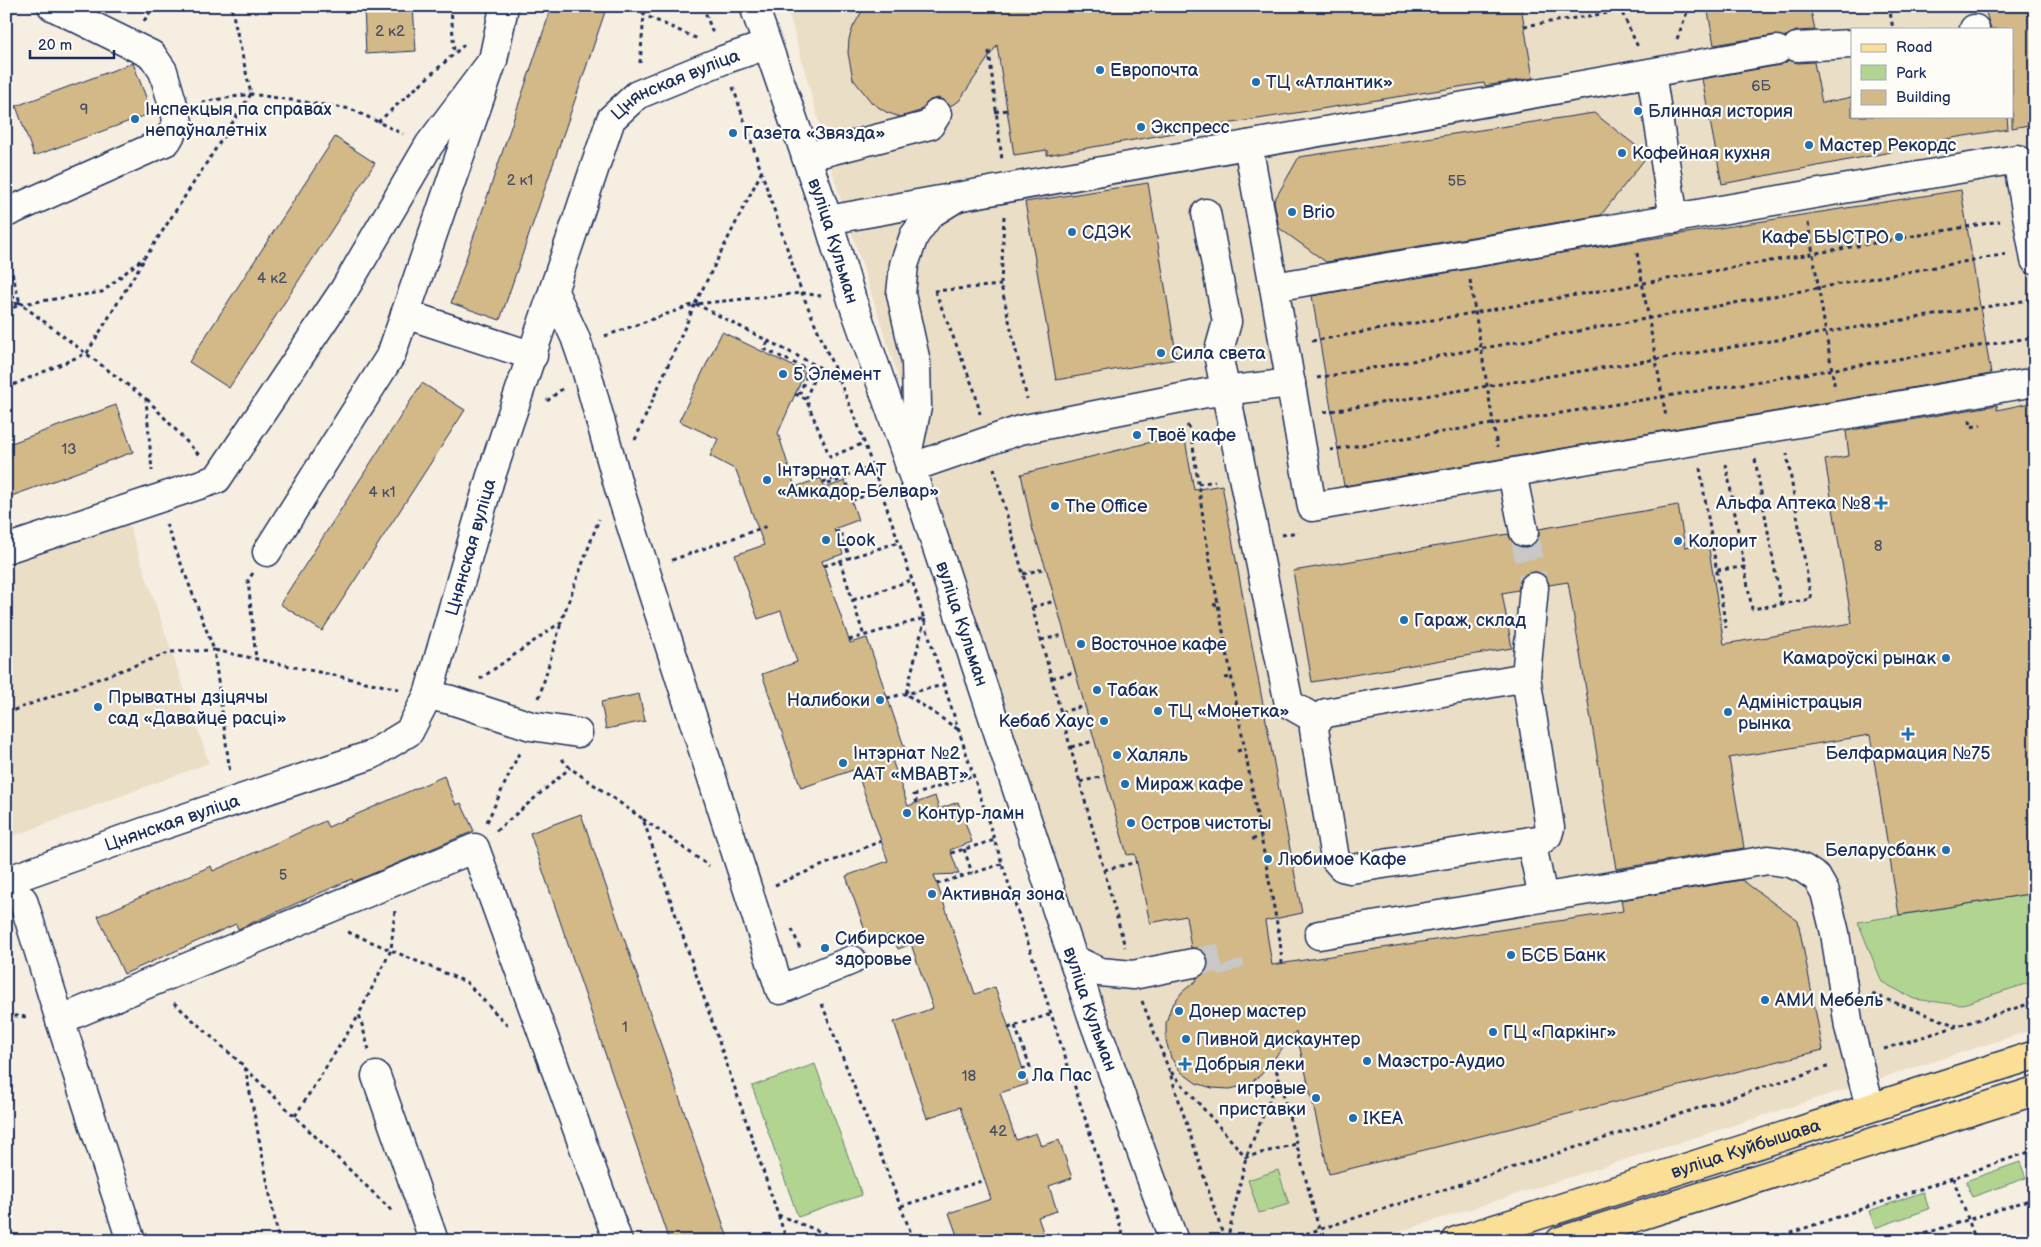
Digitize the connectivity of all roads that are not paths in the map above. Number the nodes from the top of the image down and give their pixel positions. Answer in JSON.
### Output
{"nodes":[{"id":1,"x":52,"y":6,"type":"edge"},
{"id":2,"x":503,"y":6,"type":"edge"},
{"id":3,"x":754,"y":6,"type":"edge"},
{"id":4,"x":1851,"y":44,"type":"edge"},
{"id":5,"x":767,"y":45,"type":"junction"},
{"id":6,"x":495,"y":50,"type":"junction"},
{"id":7,"x":1651,"y":73,"type":"junction"},
{"id":8,"x":937,"y":114,"type":"dead end"},
{"id":9,"x":1248,"y":145,"type":"junction"},
{"id":10,"x":806,"y":157,"type":"junction"},
{"id":11,"x":958,"y":196,"type":"junction"},
{"id":12,"x":6,"y":213,"type":"edge"},
{"id":13,"x":1206,"y":213,"type":"dead end"},
{"id":14,"x":1674,"y":219,"type":"junction"},
{"id":15,"x":828,"y":220,"type":"junction"},
{"id":16,"x":2034,"y":255,"type":"edge"},
{"id":17,"x":1274,"y":287,"type":"junction"},
{"id":18,"x":554,"y":292,"type":"junction"},
{"id":19,"x":405,"y":314,"type":"junction"},
{"id":20,"x":533,"y":356,"type":"junction"},
{"id":21,"x":2035,"y":382,"type":"edge"},
{"id":22,"x":1291,"y":383,"type":"junction"},
{"id":23,"x":1226,"y":391,"type":"junction"},
{"id":24,"x":909,"y":462,"type":"junction"},
{"id":25,"x":1507,"y":474,"type":"junction"},
{"id":26,"x":1524,"y":532,"type":"tunnel mouth"},
{"id":27,"x":6,"y":548,"type":"edge"},
{"id":28,"x":267,"y":552,"type":"road end"},
{"id":29,"x":1534,"y":587,"type":"tunnel mouth"},
{"id":30,"x":1526,"y":677,"type":"junction"},
{"id":31,"x":439,"y":698,"type":"junction"},
{"id":32,"x":1317,"y":720,"type":"junction"},
{"id":33,"x":578,"y":733,"type":"dead end"},
{"id":34,"x":1531,"y":841,"type":"junction"},
{"id":35,"x":15,"y":890,"type":"edge"},
{"id":36,"x":1543,"y":897,"type":"junction"},
{"id":37,"x":1319,"y":935,"type":"dead end"},
{"id":38,"x":1074,"y":959,"type":"junction"},
{"id":39,"x":852,"y":960,"type":"dead end"},
{"id":40,"x":1194,"y":965,"type":"tunnel mouth"},
{"id":41,"x":1134,"y":978,"type":"junction"},
{"id":42,"x":60,"y":1020,"type":"junction"},
{"id":43,"x":1093,"y":1020,"type":"junction"},
{"id":44,"x":2035,"y":1055,"type":"edge"},
{"id":45,"x":376,"y":1076,"type":"road end"},
{"id":46,"x":2035,"y":1091,"type":"edge"},
{"id":47,"x":1870,"y":1107,"type":"junction"},
{"id":48,"x":132,"y":1241,"type":"edge"},
{"id":49,"x":434,"y":1241,"type":"edge"},
{"id":50,"x":618,"y":1241,"type":"edge"},
{"id":51,"x":1174,"y":1241,"type":"edge"},
{"id":52,"x":1456,"y":1241,"type":"edge"},
{"id":53,"x":1560,"y":1241,"type":"edge"}],
"edges":[{"from":1,"to":12,"type":"street"},
{"from":2,"to":6,"type":"street"},
{"from":3,"to":5,"type":"street","name":"вуліца Кульман"},
{"from":4,"to":7,"type":"street"},
{"from":5,"to":10,"type":"street","name":"вуліца Кульман"},
{"from":5,"to":18,"type":"street","name":"Цнянская вуліца"},
{"from":6,"to":19,"type":"street"},
{"from":6,"to":27,"type":"street"},
{"from":7,"to":9,"type":"street"},
{"from":7,"to":14,"type":"street"},
{"from":8,"to":10,"type":"street"},
{"from":9,"to":11,"type":"street"},
{"from":9,"to":17,"type":"street"},
{"from":10,"to":15,"type":"street","name":"вуліца Кульман"},
{"from":11,"to":15,"type":"street"},
{"from":11,"to":24,"type":"street"},
{"from":13,"to":23,"type":"street"},
{"from":14,"to":16,"type":"street"},
{"from":14,"to":17,"type":"street"},
{"from":15,"to":24,"type":"street","name":"вуліца Кульман"},
{"from":17,"to":22,"type":"street"},
{"from":18,"to":20,"type":"street","name":"Цнянская вуліца"},
{"from":18,"to":39,"type":"street"},
{"from":19,"to":20,"type":"street"},
{"from":19,"to":28,"type":"street"},
{"from":20,"to":31,"type":"street","name":"Цнянская вуліца"},
{"from":21,"to":25,"type":"street"},
{"from":22,"to":23,"type":"street"},
{"from":22,"to":25,"type":"street"},
{"from":23,"to":24,"type":"street"},
{"from":23,"to":32,"type":"street"},
{"from":24,"to":38,"type":"street","name":"вуліца Кульман"},
{"from":25,"to":26,"type":"street"},
{"from":29,"to":30,"type":"street"},
{"from":30,"to":32,"type":"street"},
{"from":30,"to":34,"type":"street"},
{"from":31,"to":33,"type":"street"},
{"from":31,"to":35,"type":"street","name":"Цнянская вуліца"},
{"from":32,"to":34,"type":"street"},
{"from":34,"to":36,"type":"street"},
{"from":35,"to":42,"type":"street"},
{"from":36,"to":37,"type":"street"},
{"from":36,"to":47,"type":"street"},
{"from":38,"to":41,"type":"street"},
{"from":38,"to":43,"type":"street","name":"вуліца Кульман"},
{"from":40,"to":41,"type":"street"},
{"from":41,"to":43,"type":"street"},
{"from":42,"to":48,"type":"street"},
{"from":42,"to":50,"type":"street"},
{"from":43,"to":51,"type":"street","name":"вуліца Кульман"},
{"from":44,"to":47,"type":"main road","name":"вуліца Куйбышава"},
{"from":45,"to":49,"type":"street"},
{"from":46,"to":53,"type":"main road","name":"вуліца Куйбышава"},
{"from":47,"to":52,"type":"main road","name":"вуліца Куйбышава"}]}
